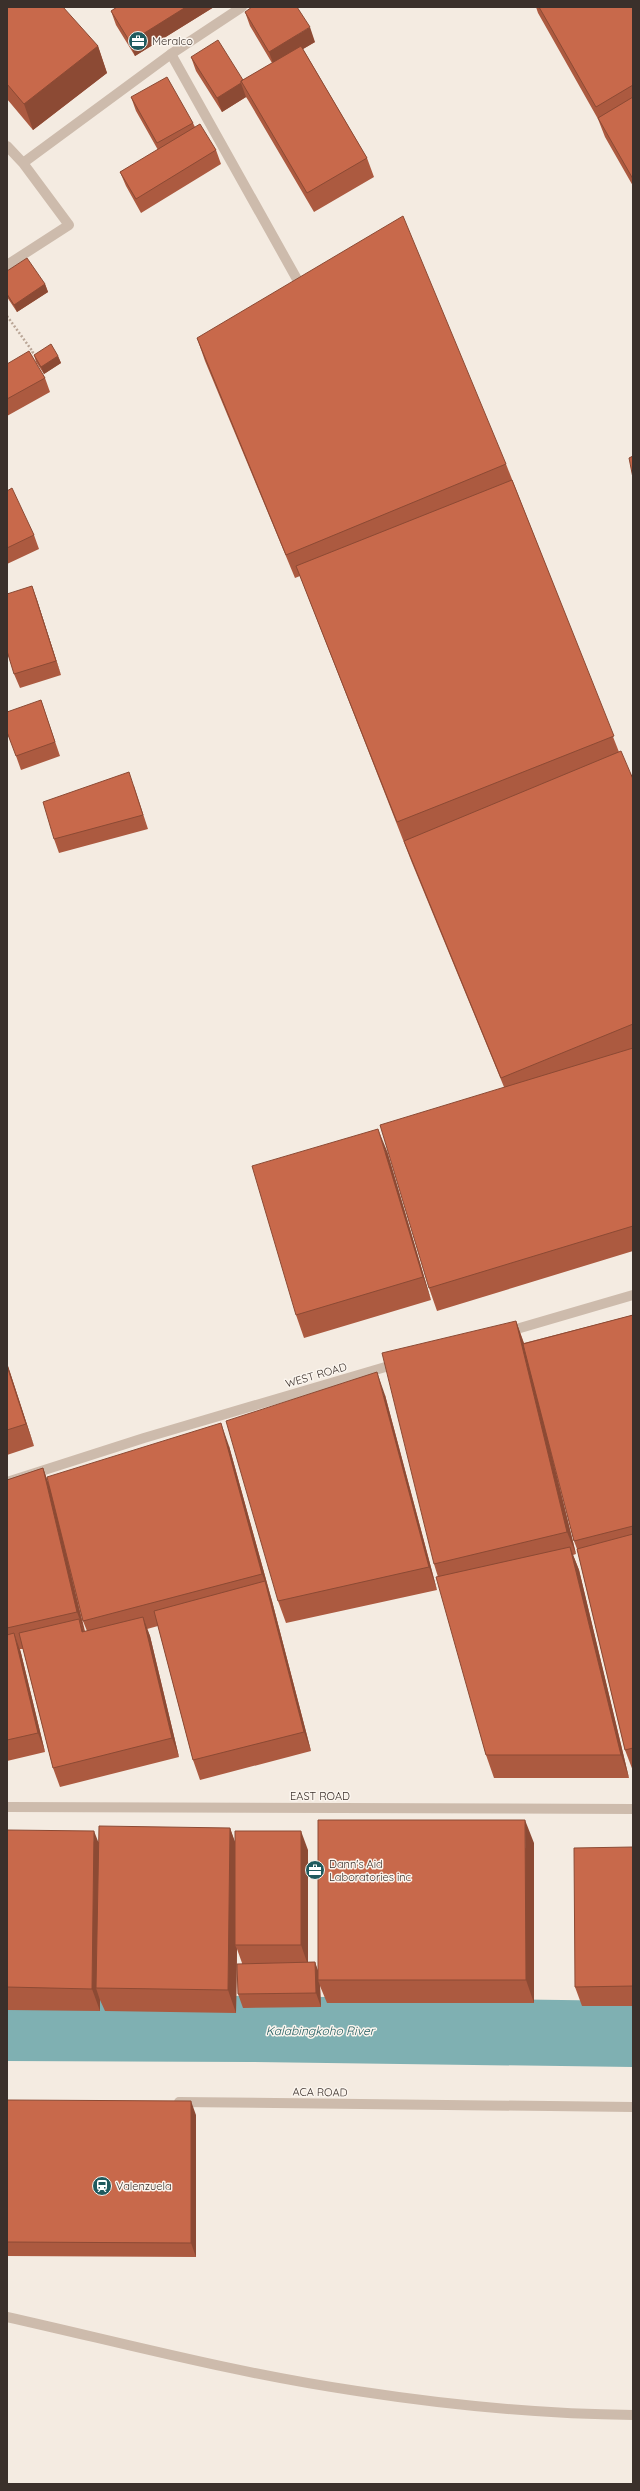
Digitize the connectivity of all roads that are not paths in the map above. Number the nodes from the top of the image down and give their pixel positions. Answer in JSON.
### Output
{"nodes":[{"id":1,"x":242,"y":7,"type":"edge"},
{"id":2,"x":171,"y":54,"type":"junction"},
{"id":3,"x":7,"y":146,"type":"edge"},
{"id":4,"x":22,"y":163,"type":"junction"},
{"id":5,"x":7,"y":265,"type":"edge"},
{"id":6,"x":298,"y":281,"type":"edge"},
{"id":7,"x":633,"y":1295,"type":"edge"},
{"id":8,"x":495,"y":1335,"type":"edge"},
{"id":9,"x":411,"y":1360,"type":"edge"},
{"id":10,"x":7,"y":1482,"type":"edge"},
{"id":11,"x":7,"y":1807,"type":"edge"},
{"id":12,"x":633,"y":1809,"type":"edge"},
{"id":13,"x":164,"y":2102,"type":"edge"},
{"id":14,"x":633,"y":2107,"type":"edge"},
{"id":15,"x":7,"y":2317,"type":"edge"},
{"id":16,"x":633,"y":2415,"type":"edge"}],
"edges":[{"from":1,"to":2,"type":"street"},
{"from":2,"to":4,"type":"street"},
{"from":2,"to":6,"type":"street"},
{"from":3,"to":4,"type":"street"},
{"from":4,"to":5,"type":"street"},
{"from":7,"to":8,"type":"street"},
{"from":9,"to":10,"type":"street","name":"WEST ROAD"},
{"from":11,"to":12,"type":"street","name":"EAST ROAD"},
{"from":13,"to":14,"type":"street","name":"ACA ROAD"},
{"from":15,"to":16,"type":"street"}]}
